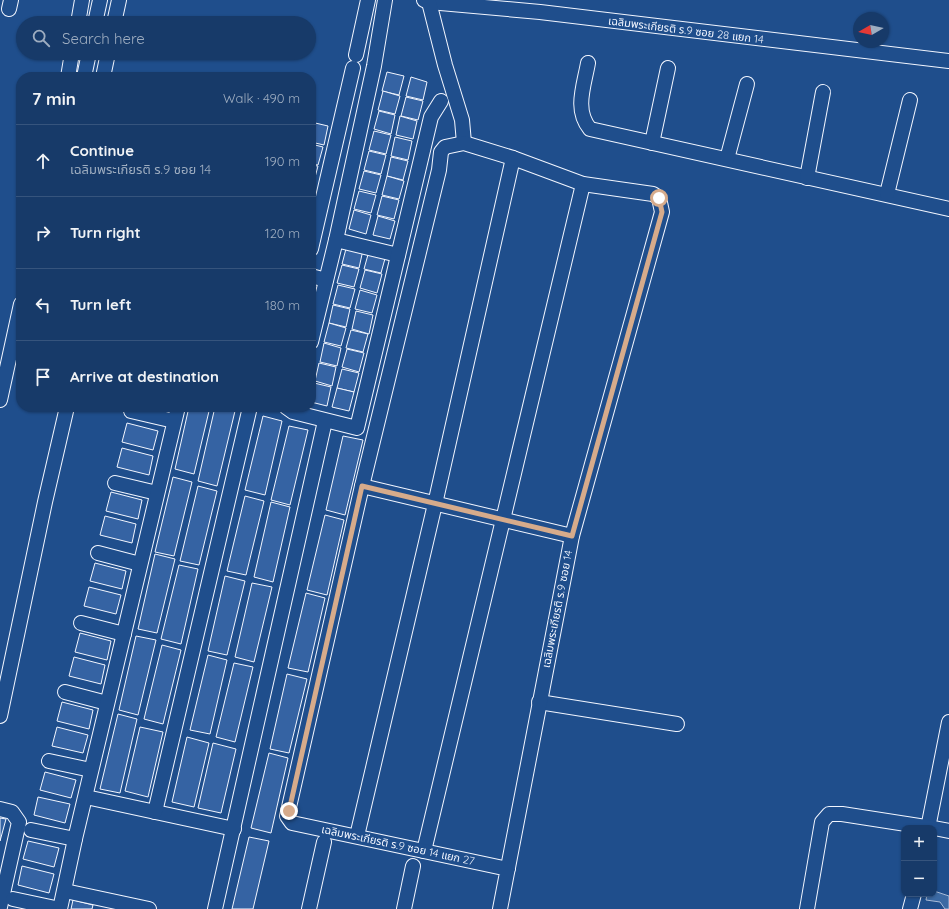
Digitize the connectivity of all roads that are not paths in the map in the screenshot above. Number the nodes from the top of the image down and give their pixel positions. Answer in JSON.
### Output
{"nodes":[{"id":1,"x":82,"y":0,"type":"edge"},
{"id":2,"x":100,"y":0,"type":"edge"},
{"id":3,"x":119,"y":0,"type":"edge"},
{"id":4,"x":368,"y":0,"type":"edge"},
{"id":5,"x":385,"y":0,"type":"edge"},
{"id":6,"x":427,"y":1,"type":"edge"},
{"id":7,"x":79,"y":16,"type":"edge"},
{"id":8,"x":97,"y":16,"type":"edge"},
{"id":9,"x":116,"y":16,"type":"edge"},
{"id":10,"x":71,"y":60,"type":"edge"},
{"id":11,"x":88,"y":60,"type":"edge"},
{"id":12,"x":107,"y":60,"type":"edge"},
{"id":13,"x":949,"y":61,"type":"edge"},
{"id":14,"x":588,"y":63,"type":"dead end"},
{"id":15,"x":668,"y":68,"type":"dead end"},
{"id":16,"x":69,"y":72,"type":"edge"},
{"id":17,"x":85,"y":72,"type":"edge"},
{"id":18,"x":104,"y":72,"type":"edge"},
{"id":19,"x":747,"y":84,"type":"dead end"},
{"id":20,"x":823,"y":92,"type":"dead end"},
{"id":21,"x":910,"y":100,"type":"dead end"},
{"id":22,"x":441,"y":101,"type":"dead end"},
{"id":23,"x":464,"y":143,"type":"junction"},
{"id":24,"x":652,"y":143,"type":"junction"},
{"id":25,"x":513,"y":158,"type":"junction"},
{"id":26,"x":727,"y":159,"type":"junction"},
{"id":27,"x":807,"y":178,"type":"junction"},
{"id":28,"x":583,"y":184,"type":"junction"},
{"id":29,"x":325,"y":193,"type":"junction"},
{"id":30,"x":887,"y":194,"type":"junction"},
{"id":31,"x":344,"y":197,"type":"junction"},
{"id":32,"x":949,"y":209,"type":"edge"},
{"id":33,"x":316,"y":216,"type":"edge"},
{"id":34,"x":336,"y":240,"type":"junction"},
{"id":35,"x":398,"y":255,"type":"junction"},
{"id":36,"x":316,"y":277,"type":"edge"},
{"id":37,"x":326,"y":280,"type":"junction"},
{"id":38,"x":316,"y":321,"type":"edge"},
{"id":39,"x":16,"y":327,"type":"edge"},
{"id":40,"x":0,"y":400,"type":"edge"},
{"id":41,"x":66,"y":412,"type":"edge"},
{"id":42,"x":135,"y":412,"type":"edge"},
{"id":43,"x":177,"y":412,"type":"edge"},
{"id":44,"x":249,"y":412,"type":"edge"},
{"id":45,"x":300,"y":412,"type":"edge"},
{"id":46,"x":325,"y":420,"type":"junction"},
{"id":47,"x":174,"y":421,"type":"junction"},
{"id":48,"x":115,"y":483,"type":"dead end"},
{"id":49,"x":362,"y":486,"type":"junction"},
{"id":50,"x":157,"y":493,"type":"junction"},
{"id":51,"x":435,"y":504,"type":"junction"},
{"id":52,"x":504,"y":519,"type":"junction"},
{"id":53,"x":572,"y":536,"type":"junction"},
{"id":54,"x":98,"y":553,"type":"dead end"},
{"id":55,"x":140,"y":564,"type":"junction"},
{"id":56,"x":81,"y":623,"type":"dead end"},
{"id":57,"x":124,"y":634,"type":"junction"},
{"id":58,"x":65,"y":692,"type":"dead end"},
{"id":59,"x":539,"y":702,"type":"junction"},
{"id":60,"x":107,"y":703,"type":"junction"},
{"id":61,"x":0,"y":716,"type":"edge"},
{"id":62,"x":949,"y":722,"type":"edge"},
{"id":63,"x":677,"y":724,"type":"dead end"},
{"id":64,"x":49,"y":761,"type":"dead end"},
{"id":65,"x":91,"y":770,"type":"junction"},
{"id":66,"x":86,"y":796,"type":"junction"},
{"id":67,"x":0,"y":809,"type":"edge"},
{"id":68,"x":155,"y":812,"type":"junction"},
{"id":69,"x":912,"y":825,"type":"edge"},
{"id":70,"x":932,"y":825,"type":"edge"},
{"id":71,"x":234,"y":829,"type":"junction"},
{"id":72,"x":937,"y":829,"type":"edge"},
{"id":73,"x":31,"y":830,"type":"dead end"},
{"id":74,"x":949,"y":831,"type":"edge"},
{"id":75,"x":357,"y":836,"type":"junction"},
{"id":76,"x":75,"y":838,"type":"junction"},
{"id":77,"x":324,"y":842,"type":"dead end"},
{"id":78,"x":424,"y":851,"type":"junction"},
{"id":79,"x":413,"y":866,"type":"dead end"},
{"id":80,"x":508,"y":868,"type":"junction"},
{"id":81,"x":65,"y":891,"type":"junction"},
{"id":82,"x":913,"y":897,"type":"edge"},
{"id":83,"x":13,"y":899,"type":"dead end"},
{"id":84,"x":0,"y":907,"type":"edge"},
{"id":85,"x":135,"y":907,"type":"edge"},
{"id":86,"x":60,"y":909,"type":"edge"},
{"id":87,"x":149,"y":909,"type":"edge"},
{"id":88,"x":215,"y":909,"type":"edge"},
{"id":89,"x":309,"y":909,"type":"edge"},
{"id":90,"x":404,"y":909,"type":"edge"},
{"id":91,"x":500,"y":909,"type":"edge"},
{"id":92,"x":807,"y":909,"type":"edge"},
{"id":93,"x":910,"y":909,"type":"edge"}],
"edges":[{"from":1,"to":7,"type":"street"},
{"from":2,"to":8,"type":"street"},
{"from":3,"to":9,"type":"street"},
{"from":4,"to":29,"type":"street"},
{"from":5,"to":31,"type":"street"},
{"from":6,"to":13,"type":"street","name":"เฉลิมพระเกียรติ ร.9 ซอย 28 แยก 14"},
{"from":6,"to":23,"type":"street"},
{"from":10,"to":16,"type":"street"},
{"from":11,"to":17,"type":"street"},
{"from":12,"to":18,"type":"street"},
{"from":14,"to":24,"type":"street"},
{"from":15,"to":24,"type":"street"},
{"from":19,"to":26,"type":"street"},
{"from":20,"to":27,"type":"street"},
{"from":21,"to":30,"type":"street"},
{"from":22,"to":35,"type":"street"},
{"from":23,"to":25,"type":"street"},
{"from":23,"to":49,"type":"street"},
{"from":24,"to":26,"type":"street"},
{"from":25,"to":28,"type":"street"},
{"from":25,"to":51,"type":"street"},
{"from":26,"to":27,"type":"street"},
{"from":27,"to":30,"type":"street"},
{"from":28,"to":52,"type":"street"},
{"from":28,"to":53,"type":"street","name":"เฉลิมพระเกียรติ ร.9 ซอย 14"},
{"from":29,"to":31,"type":"street"},
{"from":29,"to":33,"type":"street"},
{"from":30,"to":32,"type":"street"},
{"from":31,"to":34,"type":"street"},
{"from":34,"to":35,"type":"street"},
{"from":34,"to":37,"type":"street"},
{"from":35,"to":46,"type":"street"},
{"from":36,"to":37,"type":"street"},
{"from":37,"to":38,"type":"street"},
{"from":39,"to":40,"type":"street"},
{"from":41,"to":61,"type":"street"},
{"from":42,"to":47,"type":"street"},
{"from":43,"to":47,"type":"street"},
{"from":44,"to":68,"type":"street"},
{"from":45,"to":46,"type":"street"},
{"from":46,"to":71,"type":"street"},
{"from":47,"to":50,"type":"street"},
{"from":48,"to":50,"type":"street"},
{"from":49,"to":51,"type":"street"},
{"from":49,"to":75,"type":"street","name":"เฉลิมพระเกียรติ ร.9 ซอย 14 แยก 27"},
{"from":50,"to":55,"type":"street"},
{"from":51,"to":52,"type":"street"},
{"from":51,"to":75,"type":"street"},
{"from":52,"to":53,"type":"street"},
{"from":52,"to":78,"type":"street"},
{"from":53,"to":59,"type":"street","name":"เฉลิมพระเกียรติ ร.9 ซอย 14"},
{"from":54,"to":55,"type":"street"},
{"from":55,"to":57,"type":"street"},
{"from":56,"to":57,"type":"street"},
{"from":57,"to":60,"type":"street"},
{"from":58,"to":60,"type":"street"},
{"from":59,"to":63,"type":"street"},
{"from":59,"to":80,"type":"street","name":"เฉลิมพระเกียรติ ร.9 ซอย 14"},
{"from":60,"to":65,"type":"street"},
{"from":62,"to":70,"type":"street"},
{"from":64,"to":65,"type":"street"},
{"from":65,"to":66,"type":"street"},
{"from":66,"to":68,"type":"street"},
{"from":66,"to":76,"type":"street"},
{"from":67,"to":84,"type":"street"},
{"from":68,"to":71,"type":"street"},
{"from":69,"to":92,"type":"street"},
{"from":71,"to":88,"type":"street"},
{"from":72,"to":74,"type":"street"},
{"from":73,"to":76,"type":"street"},
{"from":75,"to":78,"type":"street","name":"เฉลิมพระเกียรติ ร.9 ซอย 14 แยก 27"},
{"from":76,"to":81,"type":"street"},
{"from":77,"to":89,"type":"street"},
{"from":78,"to":80,"type":"street","name":"เฉลิมพระเกียรติ ร.9 ซอย 14 แยก 27"},
{"from":79,"to":90,"type":"street"},
{"from":80,"to":91,"type":"street","name":"เฉลิมพระเกียรติ ร.9 ซอย 14"},
{"from":81,"to":85,"type":"street"},
{"from":81,"to":86,"type":"street"},
{"from":82,"to":93,"type":"street"},
{"from":83,"to":86,"type":"street"},
{"from":85,"to":87,"type":"street"}]}
